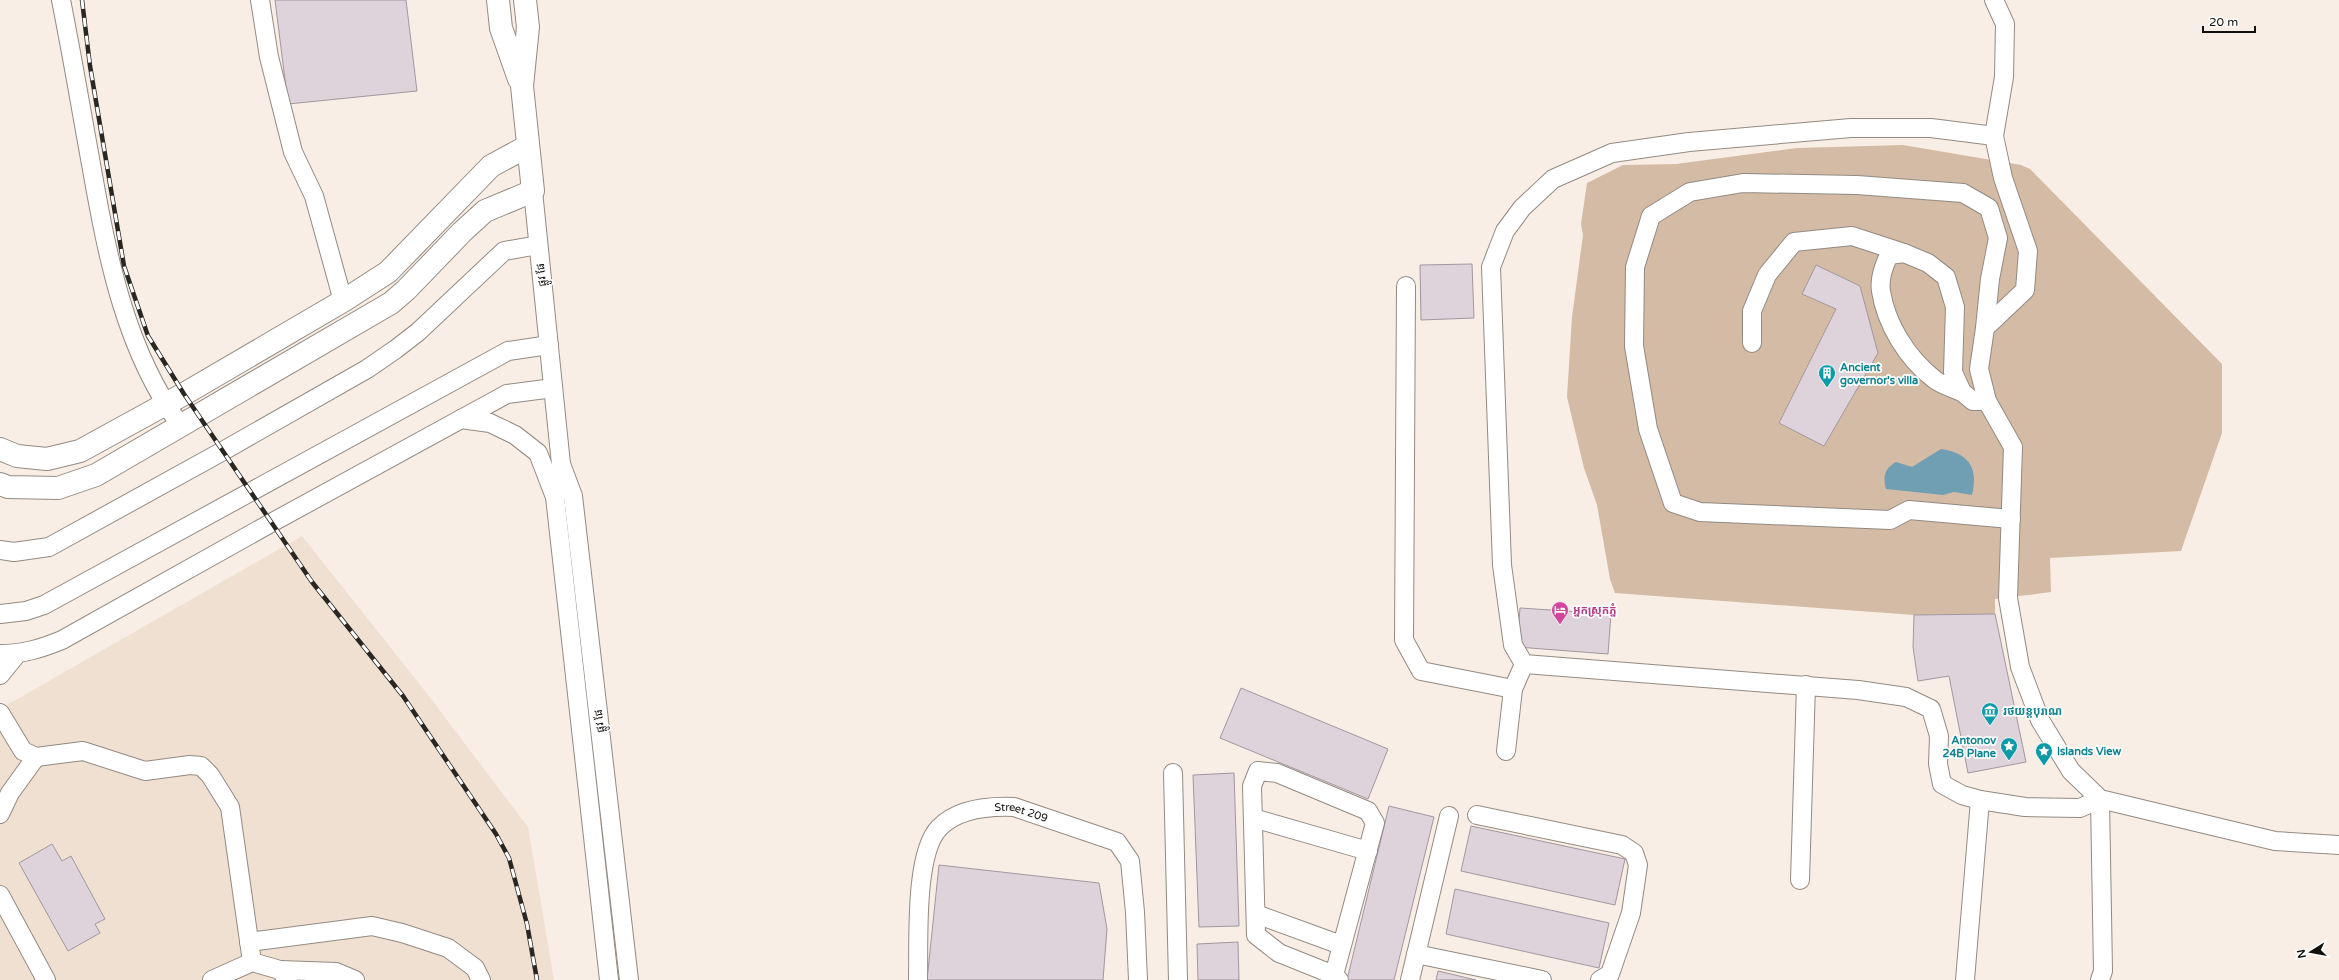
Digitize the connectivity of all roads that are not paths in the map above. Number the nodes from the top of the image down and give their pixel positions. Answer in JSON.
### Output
{"nodes":[{"id":1,"x":60,"y":0,"type":"edge"},
{"id":2,"x":260,"y":0,"type":"edge"},
{"id":3,"x":498,"y":0,"type":"edge"},
{"id":4,"x":525,"y":0,"type":"edge"},
{"id":5,"x":1994,"y":0,"type":"edge"},
{"id":6,"x":522,"y":86,"type":"junction"},
{"id":7,"x":1994,"y":136,"type":"junction"},
{"id":8,"x":528,"y":146,"type":"junction"},
{"id":9,"x":533,"y":191,"type":"junction"},
{"id":10,"x":538,"y":245,"type":"junction"},
{"id":11,"x":1904,"y":253,"type":"junction"},
{"id":12,"x":1406,"y":286,"type":"dead end"},
{"id":13,"x":343,"y":302,"type":"junction"},
{"id":14,"x":1985,"y":328,"type":"junction"},
{"id":15,"x":1752,"y":343,"type":"dead end"},
{"id":16,"x":548,"y":345,"type":"junction"},
{"id":17,"x":553,"y":388,"type":"junction"},
{"id":18,"x":1962,"y":392,"type":"junction"},
{"id":19,"x":1987,"y":401,"type":"junction"},
{"id":20,"x":164,"y":404,"type":"junction"},
{"id":21,"x":461,"y":419,"type":"junction"},
{"id":22,"x":181,"y":426,"type":"junction"},
{"id":23,"x":0,"y":449,"type":"edge"},
{"id":24,"x":561,"y":464,"type":"junction"},
{"id":25,"x":0,"y":484,"type":"edge"},
{"id":26,"x":555,"y":497,"type":"junction"},
{"id":27,"x":2011,"y":519,"type":"junction"},
{"id":28,"x":0,"y":550,"type":"edge"},
{"id":29,"x":0,"y":614,"type":"edge"},
{"id":30,"x":9,"y":654,"type":"edge"},
{"id":31,"x":1524,"y":664,"type":"junction"},
{"id":32,"x":0,"y":675,"type":"edge"},
{"id":33,"x":1806,"y":685,"type":"junction"},
{"id":34,"x":1513,"y":689,"type":"junction"},
{"id":35,"x":0,"y":712,"type":"edge"},
{"id":36,"x":1506,"y":751,"type":"dead end"},
{"id":37,"x":36,"y":757,"type":"junction"},
{"id":38,"x":1173,"y":773,"type":"dead end"},
{"id":39,"x":2100,"y":799,"type":"junction"},
{"id":40,"x":1980,"y":800,"type":"junction"},
{"id":41,"x":0,"y":814,"type":"edge"},
{"id":42,"x":1477,"y":815,"type":"dead end"},
{"id":43,"x":1448,"y":816,"type":"dead end"},
{"id":44,"x":1253,"y":818,"type":"junction"},
{"id":45,"x":2339,"y":845,"type":"edge"},
{"id":46,"x":1368,"y":851,"type":"junction"},
{"id":47,"x":1800,"y":880,"type":"dead end"},
{"id":48,"x":0,"y":895,"type":"edge"},
{"id":49,"x":1256,"y":914,"type":"junction"},
{"id":50,"x":249,"y":942,"type":"junction"},
{"id":51,"x":1341,"y":945,"type":"junction"},
{"id":52,"x":1416,"y":954,"type":"junction"},
{"id":53,"x":252,"y":962,"type":"junction"},
{"id":54,"x":284,"y":975,"type":"edge"},
{"id":55,"x":1336,"y":978,"type":"edge"},
{"id":56,"x":46,"y":980,"type":"edge"},
{"id":57,"x":212,"y":980,"type":"edge"},
{"id":58,"x":355,"y":980,"type":"edge"},
{"id":59,"x":482,"y":980,"type":"edge"},
{"id":60,"x":609,"y":980,"type":"edge"},
{"id":61,"x":629,"y":980,"type":"edge"},
{"id":62,"x":918,"y":980,"type":"edge"},
{"id":63,"x":1138,"y":980,"type":"edge"},
{"id":64,"x":1178,"y":980,"type":"edge"},
{"id":65,"x":1410,"y":980,"type":"edge"},
{"id":66,"x":1542,"y":980,"type":"edge"},
{"id":67,"x":1600,"y":980,"type":"edge"},
{"id":68,"x":1965,"y":980,"type":"edge"},
{"id":69,"x":2100,"y":980,"type":"edge"}],
"edges":[{"from":1,"to":20,"type":"street"},
{"from":2,"to":13,"type":"street"},
{"from":3,"to":6,"type":"main road","name":"ផ្លូវ ផែ"},
{"from":4,"to":6,"type":"main road","name":"ផ្លូវ ផែ"},
{"from":5,"to":7,"type":"street"},
{"from":6,"to":8,"type":"main road","name":"ផ្លូវ ផែ"},
{"from":7,"to":14,"type":"street"},
{"from":7,"to":31,"type":"street"},
{"from":8,"to":9,"type":"main road","name":"ផ្លូវ ផែ"},
{"from":8,"to":13,"type":"main road"},
{"from":9,"to":10,"type":"street","name":"ផ្លូវ ផែ"},
{"from":9,"to":22,"type":"main road"},
{"from":10,"to":16,"type":"street","name":"ផ្លូវ ផែ"},
{"from":10,"to":28,"type":"street"},
{"from":11,"to":15,"type":"street"},
{"from":11,"to":18,"type":"street"},
{"from":11,"to":18,"type":"street"},
{"from":12,"to":34,"type":"street"},
{"from":13,"to":20,"type":"main road"},
{"from":14,"to":19,"type":"street"},
{"from":14,"to":27,"type":"street"},
{"from":16,"to":17,"type":"street","name":"ផ្លូវ ផែ"},
{"from":16,"to":29,"type":"street"},
{"from":17,"to":21,"type":"street"},
{"from":17,"to":24,"type":"street","name":"ផ្លូវ ផែ"},
{"from":18,"to":19,"type":"street"},
{"from":19,"to":27,"type":"street"},
{"from":20,"to":22,"type":"street"},
{"from":20,"to":23,"type":"main road"},
{"from":21,"to":26,"type":"street"},
{"from":21,"to":30,"type":"street"},
{"from":22,"to":25,"type":"main road"},
{"from":24,"to":26,"type":"street","name":"ផ្លូវ ផែ"},
{"from":24,"to":61,"type":"street","name":"ផ្លូវ ផែ"},
{"from":26,"to":60,"type":"street","name":"ផ្លូវ ផែ"},
{"from":27,"to":39,"type":"street"},
{"from":30,"to":32,"type":"street"},
{"from":31,"to":33,"type":"street"},
{"from":31,"to":34,"type":"street"},
{"from":33,"to":40,"type":"street"},
{"from":33,"to":47,"type":"street"},
{"from":34,"to":36,"type":"street"},
{"from":35,"to":37,"type":"street"},
{"from":37,"to":41,"type":"street"},
{"from":37,"to":50,"type":"street"},
{"from":38,"to":64,"type":"street"},
{"from":39,"to":40,"type":"street"},
{"from":39,"to":45,"type":"street"},
{"from":39,"to":69,"type":"street"},
{"from":40,"to":68,"type":"street"},
{"from":42,"to":67,"type":"street"},
{"from":43,"to":52,"type":"street"},
{"from":44,"to":46,"type":"street"},
{"from":44,"to":46,"type":"street"},
{"from":44,"to":49,"type":"street"},
{"from":46,"to":51,"type":"street"},
{"from":48,"to":56,"type":"street"},
{"from":49,"to":51,"type":"street"},
{"from":49,"to":55,"type":"street"},
{"from":50,"to":53,"type":"street"},
{"from":50,"to":59,"type":"street"},
{"from":51,"to":55,"type":"street"},
{"from":52,"to":65,"type":"street"},
{"from":52,"to":66,"type":"street"},
{"from":53,"to":54,"type":"street"},
{"from":53,"to":57,"type":"street"},
{"from":54,"to":58,"type":"street"},
{"from":62,"to":63,"type":"street","name":"Street 209"}]}
